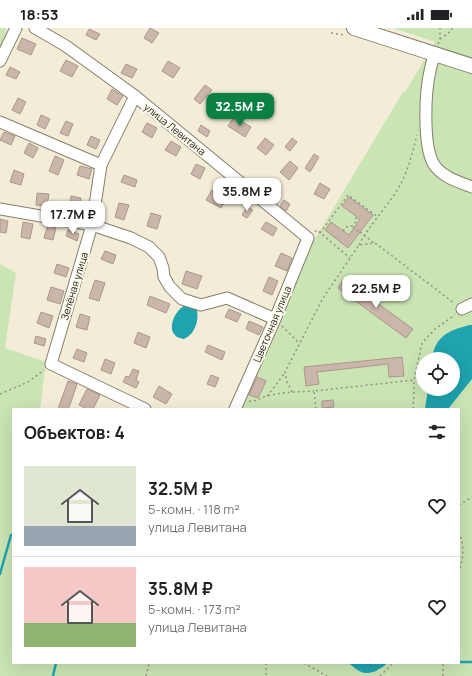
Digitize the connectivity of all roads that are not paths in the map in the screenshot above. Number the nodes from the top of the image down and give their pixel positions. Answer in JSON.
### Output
{"nodes":[{"id":1,"x":16,"y":28,"type":"edge"},
{"id":2,"x":35,"y":28,"type":"edge"},
{"id":3,"x":354,"y":28,"type":"edge"},
{"id":4,"x":435,"y":53,"type":"junction"},
{"id":5,"x":0,"y":61,"type":"edge"},
{"id":6,"x":472,"y":66,"type":"edge"},
{"id":7,"x":135,"y":96,"type":"junction"},
{"id":8,"x":0,"y":122,"type":"edge"},
{"id":9,"x":101,"y":165,"type":"junction"},
{"id":10,"x":472,"y":187,"type":"edge"},
{"id":11,"x":0,"y":209,"type":"edge"},
{"id":12,"x":92,"y":225,"type":"junction"},
{"id":13,"x":308,"y":238,"type":"joint"},
{"id":14,"x":277,"y":321,"type":"junction"},
{"id":15,"x":237,"y":404,"type":"edge"},
{"id":16,"x":144,"y":408,"type":"edge"}],
"edges":[{"from":1,"to":5,"type":"street"},
{"from":2,"to":7,"type":"street","name":"улица Левитана"},
{"from":3,"to":4,"type":"main road"},
{"from":4,"to":6,"type":"main road"},
{"from":4,"to":10,"type":"street"},
{"from":7,"to":9,"type":"street","name":"Зелёная улица"},
{"from":7,"to":13,"type":"street","name":"улица Левитана"},
{"from":8,"to":9,"type":"street"},
{"from":9,"to":12,"type":"street","name":"Зелёная улица"},
{"from":11,"to":12,"type":"street"},
{"from":12,"to":14,"type":"street"},
{"from":12,"to":16,"type":"street","name":"Зелёная улица"},
{"from":13,"to":14,"type":"street","name":"Цветочная улица"},
{"from":14,"to":15,"type":"street","name":"Цветочная улица"}]}
